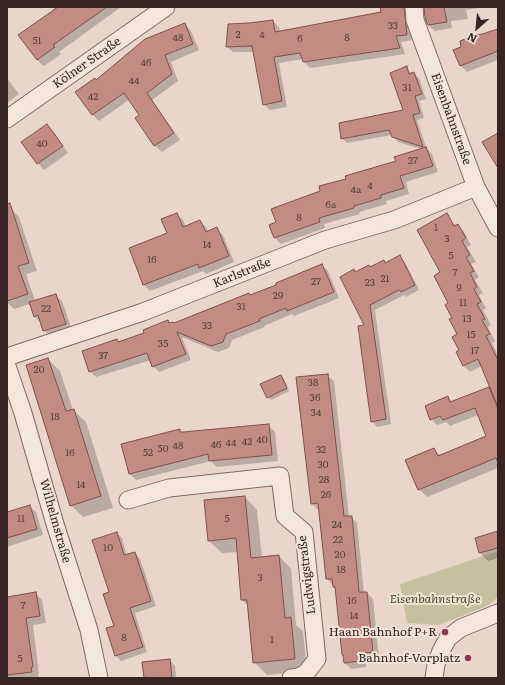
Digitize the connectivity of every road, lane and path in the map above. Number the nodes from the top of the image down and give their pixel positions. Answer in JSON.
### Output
{"nodes":[{"id":1,"x":166,"y":7,"type":"edge"},
{"id":2,"x":414,"y":7,"type":"edge"},
{"id":3,"x":7,"y":119,"type":"edge"},
{"id":4,"x":476,"y":187,"type":"junction"},
{"id":5,"x":498,"y":228,"type":"edge"},
{"id":6,"x":7,"y":357,"type":"edge"},
{"id":7,"x":7,"y":366,"type":"edge"},
{"id":8,"x":128,"y":500,"type":"dead end"},
{"id":9,"x":498,"y":613,"type":"edge"},
{"id":10,"x":99,"y":678,"type":"edge"},
{"id":11,"x":291,"y":678,"type":"edge"},
{"id":12,"x":434,"y":678,"type":"edge"}],
"edges":[{"from":1,"to":3,"type":"street","name":"Kölner Straße"},
{"from":2,"to":4,"type":"street","name":"Eisenbahnstraße"},
{"from":4,"to":5,"type":"street","name":"Eisenbahnstraße"},
{"from":4,"to":6,"type":"street","name":"Karlstraße"},
{"from":7,"to":10,"type":"street","name":"Wilhelmstraße"},
{"from":8,"to":11,"type":"street","name":"Ludwigstraße"},
{"from":9,"to":12,"type":"street"}]}
